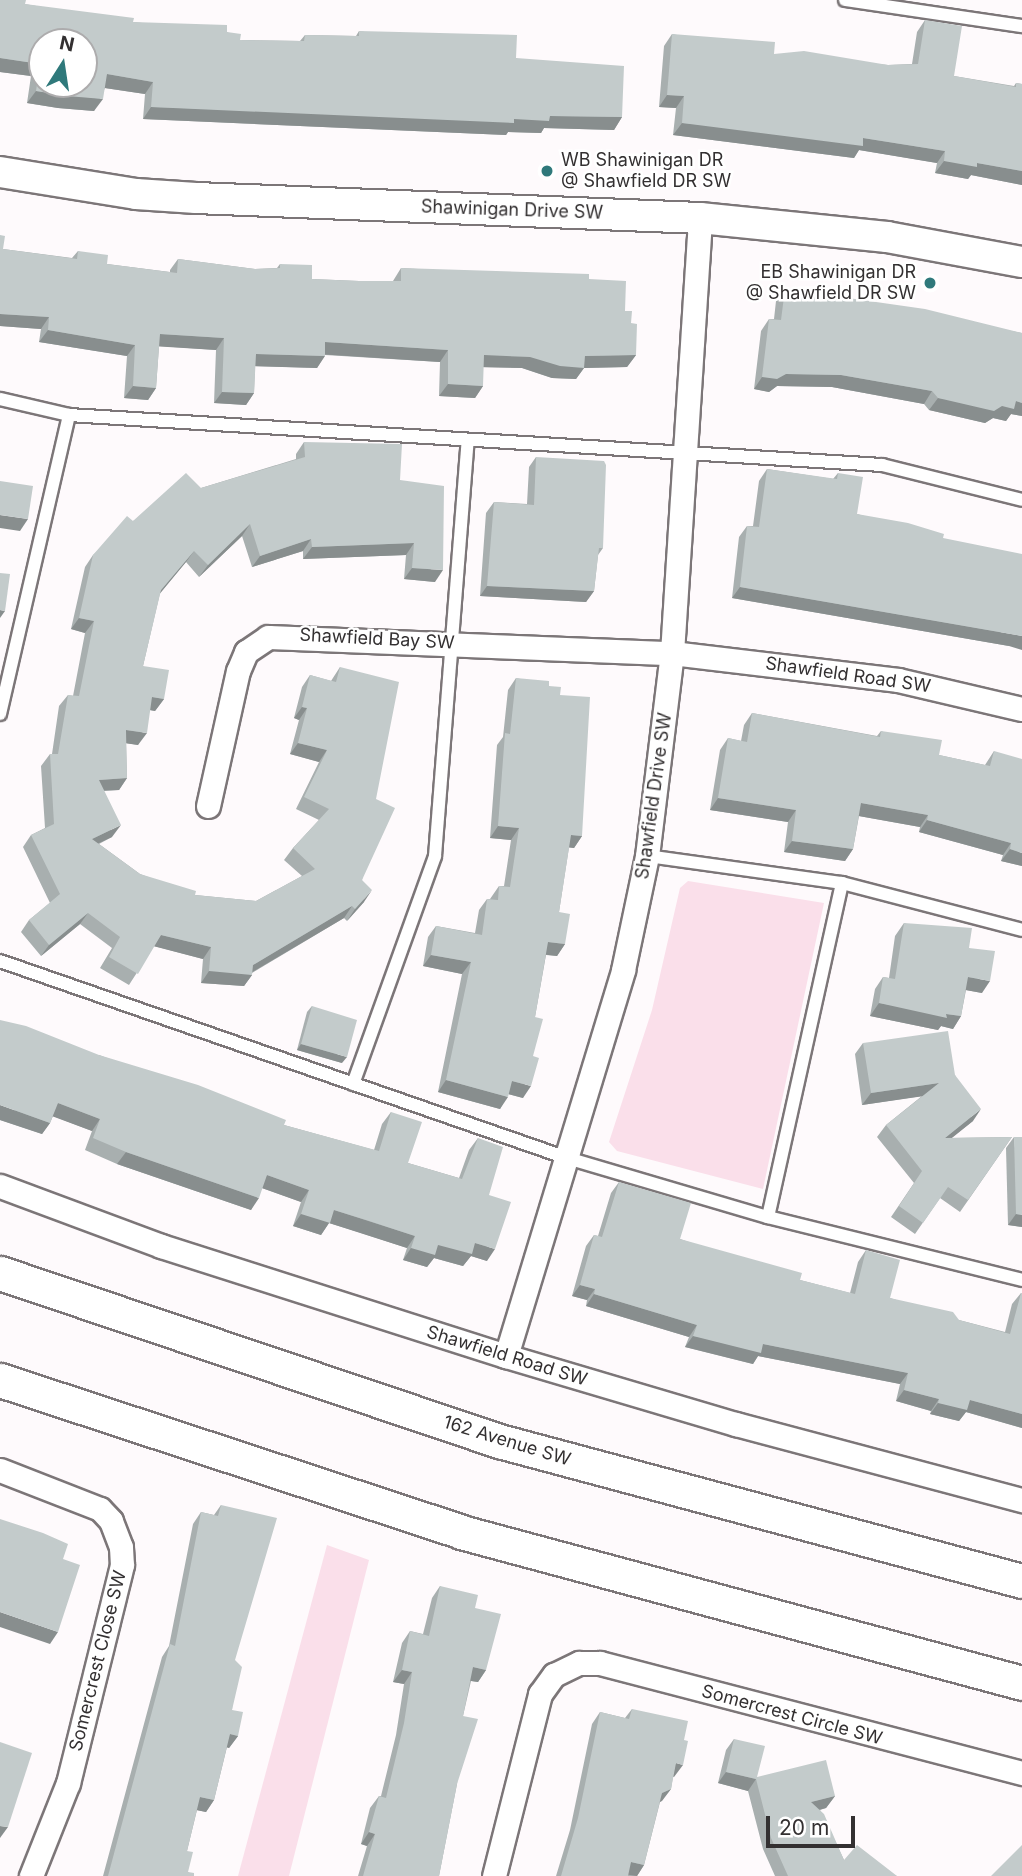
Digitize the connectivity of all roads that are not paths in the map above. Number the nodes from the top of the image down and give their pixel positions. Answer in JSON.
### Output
{"nodes":[{"id":1,"x":845,"y":0,"type":"edge"},
{"id":2,"x":1022,"y":26,"type":"edge"},
{"id":3,"x":0,"y":172,"type":"edge"},
{"id":4,"x":700,"y":218,"type":"junction"},
{"id":5,"x":1022,"y":262,"type":"edge"},
{"id":6,"x":0,"y":399,"type":"edge"},
{"id":7,"x":69,"y":415,"type":"junction"},
{"id":8,"x":468,"y":441,"type":"junction"},
{"id":9,"x":682,"y":453,"type":"junction"},
{"id":10,"x":1022,"y":500,"type":"edge"},
{"id":11,"x":454,"y":642,"type":"junction"},
{"id":12,"x":673,"y":653,"type":"junction"},
{"id":13,"x":1022,"y":709,"type":"edge"},
{"id":14,"x":0,"y":714,"type":"edge"},
{"id":15,"x":208,"y":806,"type":"dead end"},
{"id":16,"x":647,"y":856,"type":"junction"},
{"id":17,"x":842,"y":883,"type":"junction"},
{"id":18,"x":1022,"y":930,"type":"edge"},
{"id":19,"x":0,"y":961,"type":"edge"},
{"id":20,"x":353,"y":1084,"type":"junction"},
{"id":21,"x":567,"y":1158,"type":"junction"},
{"id":22,"x":0,"y":1186,"type":"edge"},
{"id":23,"x":768,"y":1217,"type":"junction"},
{"id":24,"x":0,"y":1273,"type":"edge"},
{"id":25,"x":1022,"y":1280,"type":"edge"},
{"id":26,"x":506,"y":1356,"type":"junction"},
{"id":27,"x":0,"y":1380,"type":"edge"},
{"id":28,"x":0,"y":1470,"type":"edge"},
{"id":29,"x":1022,"y":1500,"type":"edge"},
{"id":30,"x":1022,"y":1581,"type":"edge"},
{"id":31,"x":1022,"y":1684,"type":"edge"},
{"id":32,"x":1022,"y":1773,"type":"edge"},
{"id":33,"x":31,"y":1876,"type":"edge"},
{"id":34,"x":494,"y":1876,"type":"edge"}],
"edges":[{"from":1,"to":2,"type":"lane"},
{"from":3,"to":4,"type":"street","name":"Shawinigan Drive SW"},
{"from":4,"to":5,"type":"street","name":"Shawinigan Drive SW"},
{"from":4,"to":9,"type":"street","name":"Shawfield Drive SW"},
{"from":6,"to":7,"type":"lane"},
{"from":7,"to":8,"type":"lane"},
{"from":7,"to":14,"type":"lane"},
{"from":8,"to":9,"type":"lane"},
{"from":8,"to":11,"type":"lane"},
{"from":9,"to":10,"type":"lane"},
{"from":9,"to":12,"type":"street","name":"Shawfield Drive SW"},
{"from":11,"to":12,"type":"street","name":"Shawfield Bay SW"},
{"from":11,"to":15,"type":"street","name":"Shawfield Bay SW"},
{"from":11,"to":20,"type":"lane"},
{"from":12,"to":13,"type":"street","name":"Shawfield Road SW"},
{"from":12,"to":16,"type":"street","name":"Shawfield Drive SW"},
{"from":16,"to":17,"type":"lane"},
{"from":16,"to":21,"type":"street","name":"Shawfield Drive SW"},
{"from":17,"to":18,"type":"lane"},
{"from":17,"to":23,"type":"lane"},
{"from":19,"to":20,"type":"lane"},
{"from":20,"to":21,"type":"lane"},
{"from":21,"to":23,"type":"lane"},
{"from":21,"to":26,"type":"street","name":"Shawfield Drive SW"},
{"from":22,"to":26,"type":"street","name":"Shawfield Road SW"},
{"from":23,"to":25,"type":"lane"},
{"from":24,"to":30,"type":"main road","name":"162 Avenue SW"},
{"from":26,"to":29,"type":"street","name":"Shawfield Road SW"},
{"from":27,"to":31,"type":"main road"},
{"from":28,"to":33,"type":"street","name":"Somercrest Close SW"},
{"from":32,"to":34,"type":"street","name":"Somercrest Circle SW"}]}
